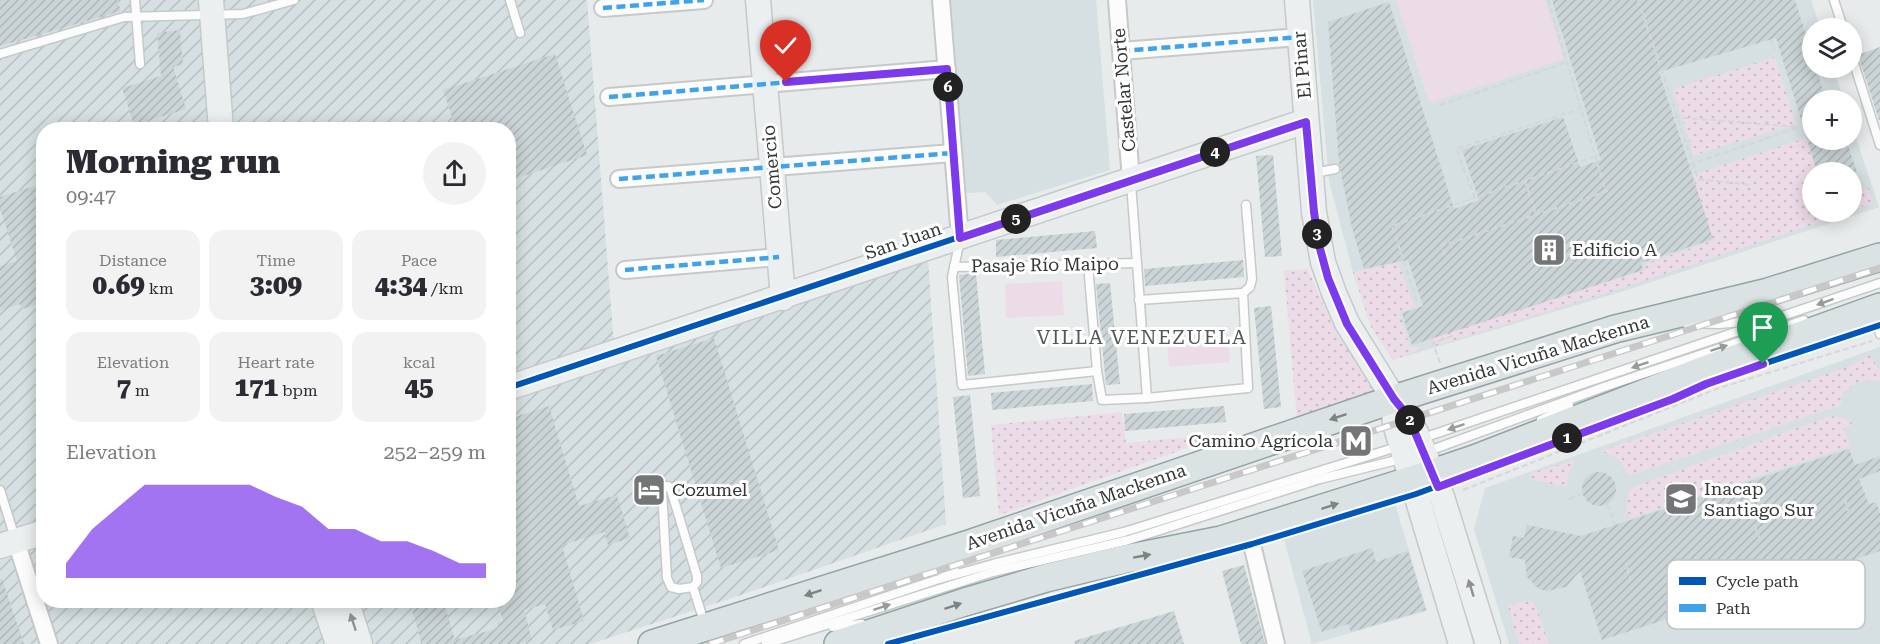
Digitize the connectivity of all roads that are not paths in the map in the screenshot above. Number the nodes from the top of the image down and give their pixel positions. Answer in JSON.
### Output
{"nodes":[{"id":1,"x":135,"y":0,"type":"edge"},
{"id":2,"x":294,"y":0,"type":"edge"},
{"id":3,"x":510,"y":0,"type":"edge"},
{"id":4,"x":704,"y":0,"type":"edge"},
{"id":5,"x":758,"y":0,"type":"edge"},
{"id":6,"x":941,"y":0,"type":"edge"},
{"id":7,"x":1117,"y":0,"type":"edge"},
{"id":8,"x":1834,"y":0,"type":"edge"},
{"id":9,"x":1300,"y":2,"type":"edge"},
{"id":10,"x":211,"y":7,"type":"edge"},
{"id":11,"x":603,"y":8,"type":"dead end"},
{"id":12,"x":136,"y":18,"type":"junction"},
{"id":13,"x":1840,"y":18,"type":"edge"},
{"id":14,"x":520,"y":33,"type":"dead end"},
{"id":15,"x":1300,"y":37,"type":"junction"},
{"id":16,"x":1121,"y":51,"type":"junction"},
{"id":17,"x":0,"y":54,"type":"edge"},
{"id":18,"x":140,"y":64,"type":"dead end"},
{"id":19,"x":947,"y":69,"type":"junction"},
{"id":20,"x":1859,"y":78,"type":"edge"},
{"id":21,"x":765,"y":84,"type":"junction"},
{"id":22,"x":609,"y":97,"type":"dead end"},
{"id":23,"x":220,"y":122,"type":"edge"},
{"id":24,"x":1306,"y":122,"type":"junction"},
{"id":25,"x":1880,"y":145,"type":"edge"},
{"id":26,"x":953,"y":153,"type":"junction"},
{"id":27,"x":772,"y":167,"type":"junction"},
{"id":28,"x":1335,"y":169,"type":"dead end"},
{"id":29,"x":1311,"y":174,"type":"junction"},
{"id":30,"x":620,"y":179,"type":"dead end"},
{"id":31,"x":1131,"y":180,"type":"junction"},
{"id":32,"x":1246,"y":205,"type":"dead end"},
{"id":33,"x":960,"y":238,"type":"junction"},
{"id":34,"x":779,"y":257,"type":"junction"},
{"id":35,"x":1880,"y":257,"type":"edge"},
{"id":36,"x":1136,"y":263,"type":"junction"},
{"id":37,"x":1088,"y":264,"type":"junction"},
{"id":38,"x":954,"y":267,"type":"junction"},
{"id":39,"x":625,"y":270,"type":"dead end"},
{"id":40,"x":1880,"y":283,"type":"edge"},
{"id":41,"x":1244,"y":293,"type":"junction"},
{"id":42,"x":783,"y":298,"type":"junction"},
{"id":43,"x":1139,"y":300,"type":"junction"},
{"id":44,"x":1817,"y":316,"type":"dead end"},
{"id":45,"x":1778,"y":319,"type":"junction"},
{"id":46,"x":1641,"y":322,"type":"junction"},
{"id":47,"x":1878,"y":322,"type":"edge"},
{"id":48,"x":1097,"y":371,"type":"junction"},
{"id":49,"x":516,"y":385,"type":"edge"},
{"id":50,"x":1604,"y":387,"type":"junction"},
{"id":51,"x":1147,"y":398,"type":"junction"},
{"id":52,"x":1394,"y":399,"type":"junction"},
{"id":53,"x":1535,"y":423,"type":"dead end"},
{"id":54,"x":1525,"y":429,"type":"dead end"},
{"id":55,"x":1416,"y":458,"type":"junction"},
{"id":56,"x":1474,"y":459,"type":"junction"},
{"id":57,"x":0,"y":490,"type":"edge"},
{"id":58,"x":1249,"y":532,"type":"junction"},
{"id":59,"x":36,"y":534,"type":"edge"},
{"id":60,"x":8,"y":543,"type":"edge"},
{"id":61,"x":889,"y":569,"type":"junction"},
{"id":62,"x":964,"y":572,"type":"junction"},
{"id":63,"x":693,"y":586,"type":"junction"},
{"id":64,"x":326,"y":608,"type":"edge"},
{"id":65,"x":349,"y":608,"type":"edge"},
{"id":66,"x":706,"y":627,"type":"junction"},
{"id":67,"x":911,"y":627,"type":"edge"},
{"id":68,"x":812,"y":630,"type":"junction"},
{"id":69,"x":49,"y":644,"type":"edge"},
{"id":70,"x":338,"y":644,"type":"edge"},
{"id":71,"x":360,"y":644,"type":"edge"},
{"id":72,"x":652,"y":644,"type":"edge"},
{"id":73,"x":744,"y":644,"type":"edge"},
{"id":74,"x":766,"y":644,"type":"edge"},
{"id":75,"x":838,"y":644,"type":"edge"},
{"id":76,"x":1276,"y":644,"type":"edge"},
{"id":77,"x":1461,"y":644,"type":"edge"},
{"id":78,"x":1488,"y":644,"type":"edge"}],
"edges":[{"from":1,"to":12,"type":"lane"},
{"from":2,"to":10,"type":"lane"},
{"from":3,"to":14,"type":"lane"},
{"from":4,"to":11,"type":"street"},
{"from":5,"to":21,"type":"street","name":"Comercio"},
{"from":6,"to":19,"type":"street"},
{"from":7,"to":16,"type":"street","name":"Castelar Norte"},
{"from":8,"to":13,"type":"lane"},
{"from":9,"to":15,"type":"street","name":"El Pinar"},
{"from":10,"to":12,"type":"lane"},
{"from":10,"to":23,"type":"street"},
{"from":12,"to":17,"type":"lane"},
{"from":12,"to":18,"type":"lane"},
{"from":15,"to":16,"type":"street"},
{"from":15,"to":24,"type":"street","name":"El Pinar"},
{"from":16,"to":31,"type":"street","name":"Castelar Norte"},
{"from":19,"to":21,"type":"street"},
{"from":19,"to":26,"type":"street"},
{"from":20,"to":25,"type":"lane"},
{"from":21,"to":22,"type":"street"},
{"from":21,"to":27,"type":"street","name":"Comercio"},
{"from":24,"to":29,"type":"street","name":"El Pinar"},
{"from":24,"to":31,"type":"street","name":"San Juan"},
{"from":26,"to":27,"type":"street"},
{"from":26,"to":33,"type":"street"},
{"from":27,"to":30,"type":"street"},
{"from":27,"to":34,"type":"street","name":"Comercio"},
{"from":28,"to":29,"type":"lane"},
{"from":29,"to":52,"type":"street","name":"El Pinar"},
{"from":31,"to":33,"type":"street","name":"San Juan"},
{"from":31,"to":36,"type":"lane"},
{"from":32,"to":41,"type":"lane"},
{"from":33,"to":38,"type":"lane"},
{"from":33,"to":42,"type":"street","name":"San Juan"},
{"from":34,"to":39,"type":"street"},
{"from":34,"to":42,"type":"street","name":"Comercio"},
{"from":35,"to":46,"type":"main road","name":"Avenida Vicuña Mackenna"},
{"from":36,"to":37,"type":"lane","name":"Pasaje Río Maipo"},
{"from":36,"to":43,"type":"lane"},
{"from":37,"to":38,"type":"lane","name":"Pasaje Río Maipo"},
{"from":37,"to":48,"type":"lane"},
{"from":38,"to":48,"type":"lane"},
{"from":40,"to":45,"type":"lane","one_way":true},
{"from":41,"to":43,"type":"lane"},
{"from":41,"to":51,"type":"lane"},
{"from":42,"to":49,"type":"street","name":"San Juan"},
{"from":43,"to":51,"type":"lane"},
{"from":50,"to":44,"type":"lane","one_way":true},
{"from":45,"to":46,"type":"lane"},
{"from":45,"to":55,"type":"lane","one_way":true},
{"from":46,"to":52,"type":"main road","name":"Avenida Vicuña Mackenna"},
{"from":47,"to":56,"type":"main road"},
{"from":48,"to":51,"type":"lane"},
{"from":50,"to":53,"type":"lane"},
{"from":50,"to":55,"type":"lane"},
{"from":52,"to":55,"type":"street"},
{"from":52,"to":61,"type":"main road","name":"Avenida Vicuña Mackenna","one_way":true},
{"from":54,"to":56,"type":"lane"},
{"from":55,"to":56,"type":"main road"},
{"from":58,"to":55,"type":"main road","one_way":true},
{"from":55,"to":62,"type":"lane"},
{"from":68,"to":55,"type":"lane","one_way":true},
{"from":55,"to":77,"type":"street"},
{"from":78,"to":55,"type":"street","one_way":true},
{"from":57,"to":60,"type":"lane"},
{"from":67,"to":58,"type":"main road","one_way":true},
{"from":58,"to":76,"type":"street"},
{"from":59,"to":60,"type":"street"},
{"from":60,"to":69,"type":"street"},
{"from":61,"to":62,"type":"lane"},
{"from":61,"to":66,"type":"main road","name":"Avenida Vicuña Mackenna","one_way":true},
{"from":62,"to":73,"type":"lane"},
{"from":63,"to":63,"type":"lane"},
{"from":63,"to":66,"type":"lane"},
{"from":64,"to":70,"type":"street"},
{"from":71,"to":65,"type":"street","one_way":true},
{"from":66,"to":72,"type":"main road","name":"Avenida Vicuña Mackenna"},
{"from":67,"to":68,"type":"lane"},
{"from":67,"to":75,"type":"main road"},
{"from":68,"to":74,"type":"lane"}]}
